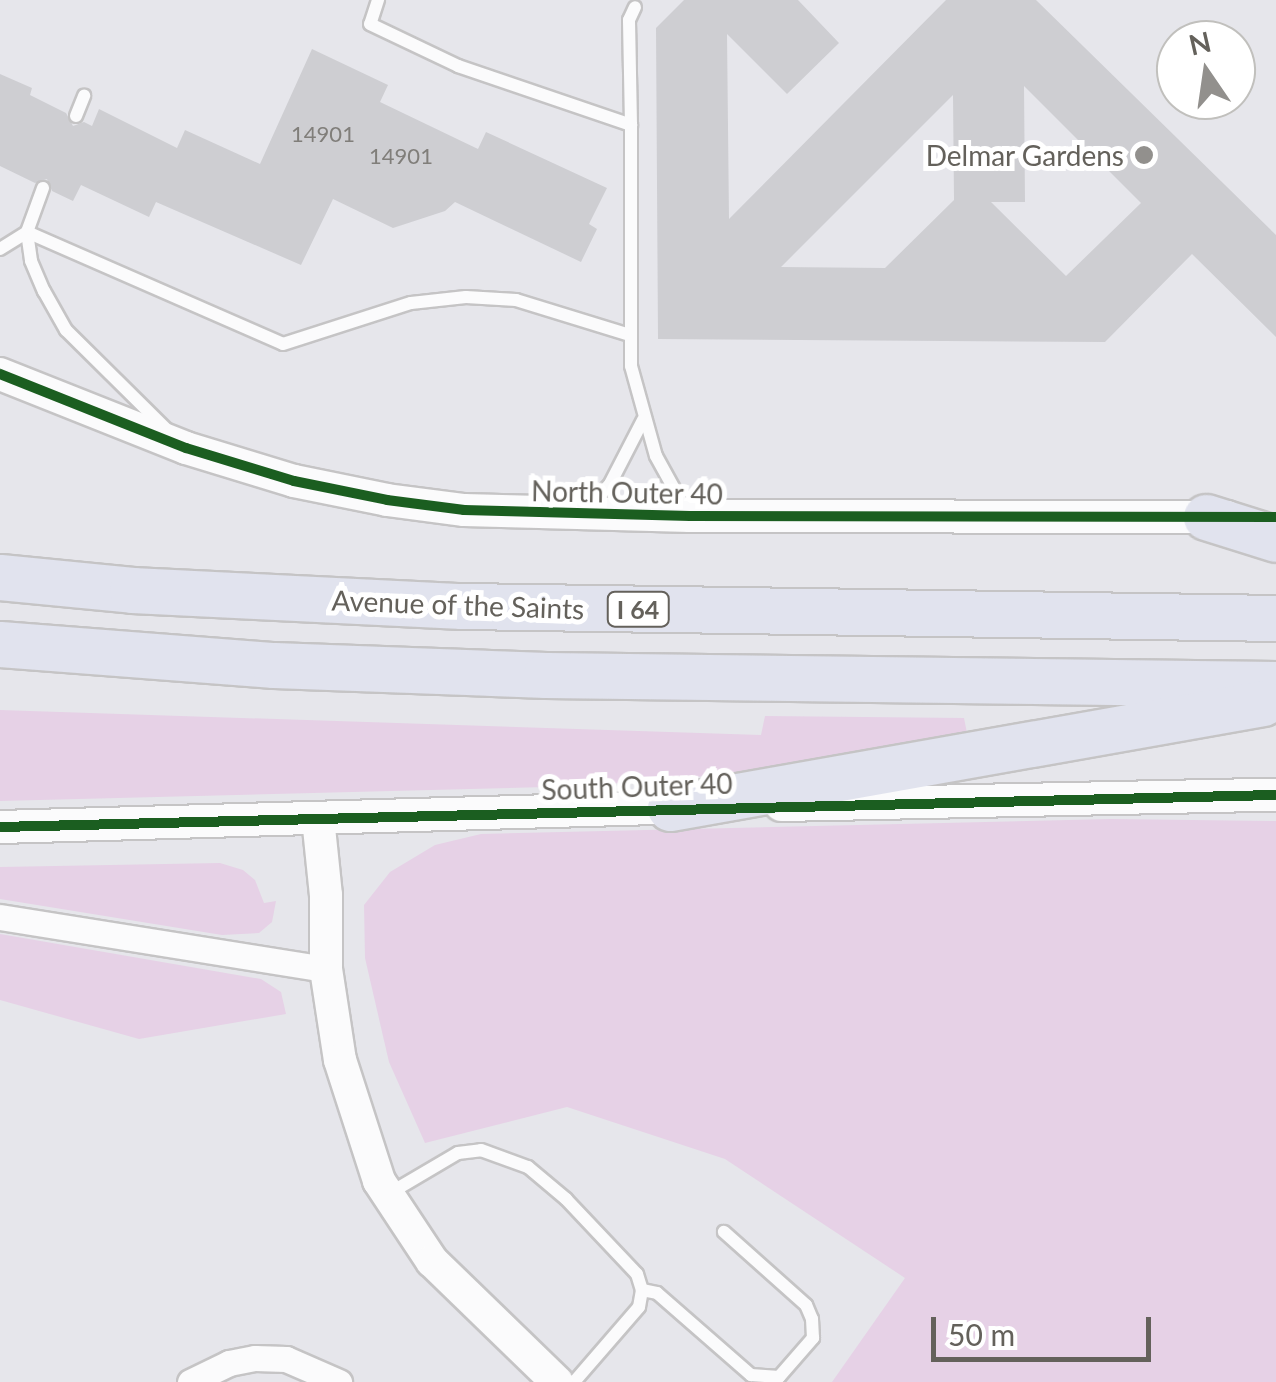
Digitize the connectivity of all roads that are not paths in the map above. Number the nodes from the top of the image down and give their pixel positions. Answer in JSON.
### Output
{"nodes":[{"id":1,"x":378,"y":0,"type":"edge"},
{"id":2,"x":635,"y":7,"type":"dead end"},
{"id":3,"x":84,"y":96,"type":"dead end"},
{"id":4,"x":76,"y":116,"type":"dead end"},
{"id":5,"x":630,"y":125,"type":"junction"},
{"id":6,"x":43,"y":188,"type":"dead end"},
{"id":7,"x":26,"y":232,"type":"junction"},
{"id":8,"x":0,"y":249,"type":"edge"},
{"id":9,"x":630,"y":335,"type":"junction"},
{"id":10,"x":0,"y":374,"type":"edge"},
{"id":11,"x":643,"y":420,"type":"junction"},
{"id":12,"x":186,"y":448,"type":"junction"},
{"id":13,"x":580,"y":515,"type":"junction"},
{"id":14,"x":690,"y":516,"type":"junction"},
{"id":15,"x":1206,"y":516,"type":"junction"},
{"id":16,"x":1276,"y":517,"type":"edge"},
{"id":17,"x":1276,"y":539,"type":"edge"},
{"id":18,"x":0,"y":577,"type":"edge"},
{"id":19,"x":1276,"y":618,"type":"edge"},
{"id":20,"x":0,"y":644,"type":"edge"},
{"id":21,"x":1276,"y":684,"type":"edge"},
{"id":22,"x":1276,"y":701,"type":"edge"},
{"id":23,"x":1276,"y":795,"type":"edge"},
{"id":24,"x":670,"y":808,"type":"junction"},
{"id":25,"x":318,"y":818,"type":"junction"},
{"id":26,"x":0,"y":826,"type":"edge"},
{"id":27,"x":0,"y":917,"type":"edge"},
{"id":28,"x":326,"y":969,"type":"junction"},
{"id":29,"x":388,"y":1194,"type":"junction"},
{"id":30,"x":724,"y":1232,"type":"dead end"},
{"id":31,"x":642,"y":1290,"type":"junction"},
{"id":32,"x":190,"y":1382,"type":"edge"},
{"id":33,"x":339,"y":1382,"type":"edge"},
{"id":34,"x":557,"y":1382,"type":"edge"},
{"id":35,"x":574,"y":1382,"type":"edge"}],
"edges":[{"from":1,"to":5,"type":"lane"},
{"from":2,"to":5,"type":"lane"},
{"from":3,"to":4,"type":"lane"},
{"from":5,"to":9,"type":"lane"},
{"from":6,"to":7,"type":"lane"},
{"from":7,"to":8,"type":"lane"},
{"from":7,"to":9,"type":"lane"},
{"from":7,"to":12,"type":"lane"},
{"from":9,"to":11,"type":"lane"},
{"from":10,"to":12,"type":"street","name":"North Outer 40"},
{"from":11,"to":13,"type":"lane"},
{"from":11,"to":14,"type":"lane"},
{"from":12,"to":13,"type":"street","name":"North Outer 40"},
{"from":13,"to":14,"type":"street","name":"North Outer 40"},
{"from":14,"to":15,"type":"street","name":"North Outer 40"},
{"from":15,"to":16,"type":"street","name":"North Outer 40"},
{"from":15,"to":17,"type":"highway"},
{"from":18,"to":19,"type":"highway","name":"Avenue of the Saints","number":"I 64"},
{"from":20,"to":21,"type":"highway"},
{"from":22,"to":24,"type":"highway"},
{"from":23,"to":24,"type":"street","name":"South Outer 40"},
{"from":24,"to":25,"type":"street","name":"South Outer 40"},
{"from":25,"to":26,"type":"street","name":"South Outer 40"},
{"from":25,"to":28,"type":"street"},
{"from":27,"to":28,"type":"street"},
{"from":28,"to":29,"type":"street"},
{"from":29,"to":31,"type":"lane"},
{"from":29,"to":34,"type":"street"},
{"from":30,"to":31,"type":"lane"},
{"from":31,"to":35,"type":"lane"},
{"from":32,"to":33,"type":"street"}]}
